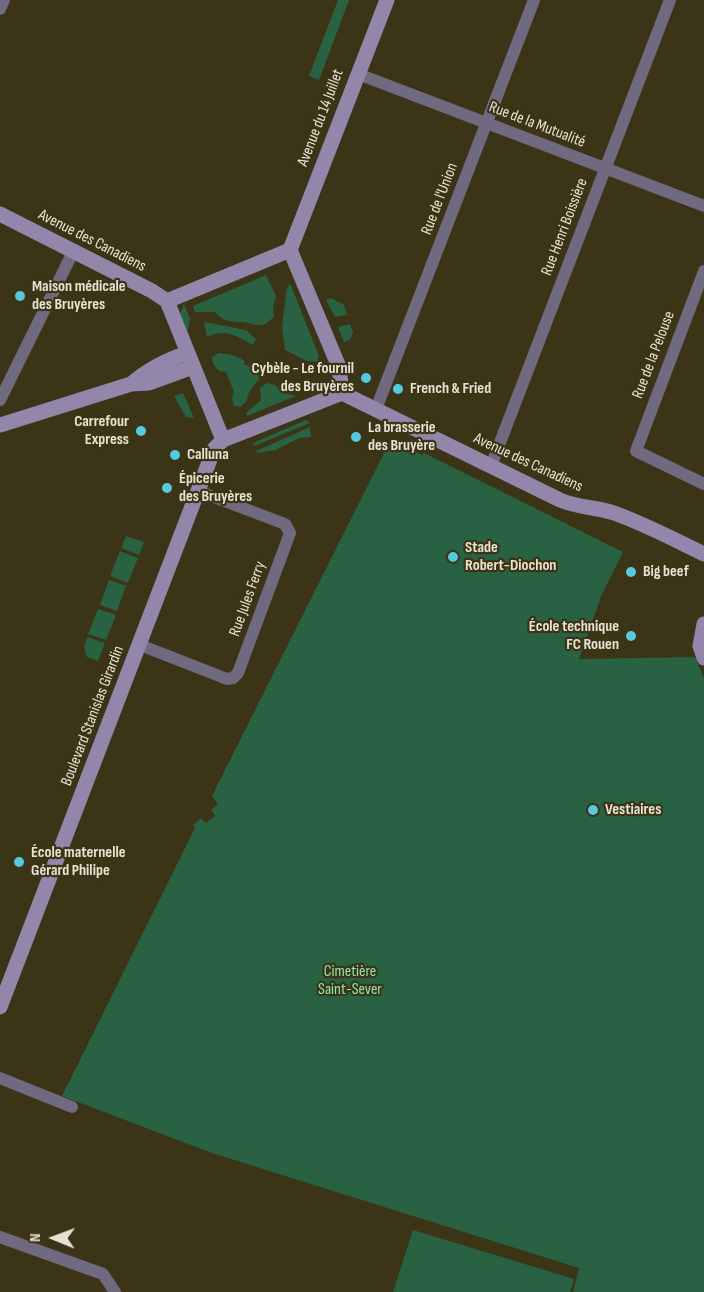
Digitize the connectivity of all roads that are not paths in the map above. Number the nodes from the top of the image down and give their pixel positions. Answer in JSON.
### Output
{"nodes":[{"id":1,"x":4,"y":0,"type":"edge"},
{"id":2,"x":387,"y":0,"type":"edge"},
{"id":3,"x":534,"y":0,"type":"edge"},
{"id":4,"x":670,"y":0,"type":"edge"},
{"id":5,"x":0,"y":9,"type":"edge"},
{"id":6,"x":358,"y":74,"type":"junction"},
{"id":7,"x":486,"y":123,"type":"junction"},
{"id":8,"x":605,"y":168,"type":"junction"},
{"id":9,"x":704,"y":206,"type":"edge"},
{"id":10,"x":0,"y":214,"type":"edge"},
{"id":11,"x":290,"y":250,"type":"junction"},
{"id":12,"x":73,"y":252,"type":"junction"},
{"id":13,"x":704,"y":271,"type":"edge"},
{"id":14,"x":167,"y":301,"type":"junction"},
{"id":15,"x":190,"y":360,"type":"junction"},
{"id":16,"x":342,"y":393,"type":"junction"},
{"id":17,"x":0,"y":400,"type":"edge"},
{"id":18,"x":376,"y":409,"type":"junction"},
{"id":19,"x":1,"y":421,"type":"edge"},
{"id":20,"x":222,"y":440,"type":"junction"},
{"id":21,"x":491,"y":466,"type":"junction"},
{"id":22,"x":704,"y":484,"type":"edge"},
{"id":23,"x":198,"y":491,"type":"junction"},
{"id":24,"x":704,"y":554,"type":"edge"},
{"id":25,"x":704,"y":624,"type":"edge"},
{"id":26,"x":140,"y":645,"type":"junction"},
{"id":27,"x":704,"y":658,"type":"edge"},
{"id":28,"x":0,"y":1006,"type":"edge"},
{"id":29,"x":0,"y":1078,"type":"edge"},
{"id":30,"x":72,"y":1107,"type":"dead end"},
{"id":31,"x":0,"y":1237,"type":"edge"},
{"id":32,"x":115,"y":1292,"type":"edge"}],
"edges":[{"from":1,"to":5,"type":"street"},
{"from":2,"to":6,"type":"main road","name":"Avenue du 14 Juillet"},
{"from":3,"to":7,"type":"street","name":"Rue de l'Union"},
{"from":4,"to":8,"type":"street","name":"Rue Henri Boissière"},
{"from":6,"to":7,"type":"street","name":"Rue de la Mutualité"},
{"from":6,"to":11,"type":"main road","name":"Avenue du 14 Juillet"},
{"from":7,"to":8,"type":"street","name":"Rue de la Mutualité"},
{"from":7,"to":18,"type":"street","name":"Rue de l'Union"},
{"from":8,"to":9,"type":"street","name":"Rue de la Mutualité"},
{"from":8,"to":21,"type":"street","name":"Rue Henri Boissière"},
{"from":10,"to":12,"type":"main road","name":"Avenue des Canadiens"},
{"from":11,"to":14,"type":"main road"},
{"from":11,"to":16,"type":"main road"},
{"from":12,"to":14,"type":"main road","name":"Avenue des Canadiens"},
{"from":12,"to":17,"type":"street"},
{"from":13,"to":22,"type":"street","name":"Rue de la Pelouse"},
{"from":14,"to":15,"type":"main road"},
{"from":15,"to":19,"type":"main road"},
{"from":15,"to":20,"type":"main road"},
{"from":16,"to":18,"type":"main road","name":"Avenue des Canadiens"},
{"from":16,"to":20,"type":"main road"},
{"from":18,"to":21,"type":"main road","name":"Avenue des Canadiens"},
{"from":20,"to":23,"type":"main road","name":"Boulevard Stanislas Girardin"},
{"from":21,"to":24,"type":"main road","name":"Avenue des Canadiens"},
{"from":23,"to":26,"type":"main road","name":"Boulevard Stanislas Girardin"},
{"from":23,"to":26,"type":"street","name":"Rue Jules Ferry"},
{"from":25,"to":27,"type":"main road"},
{"from":26,"to":28,"type":"main road","name":"Boulevard Stanislas Girardin"},
{"from":29,"to":30,"type":"street"},
{"from":31,"to":32,"type":"street"}]}
